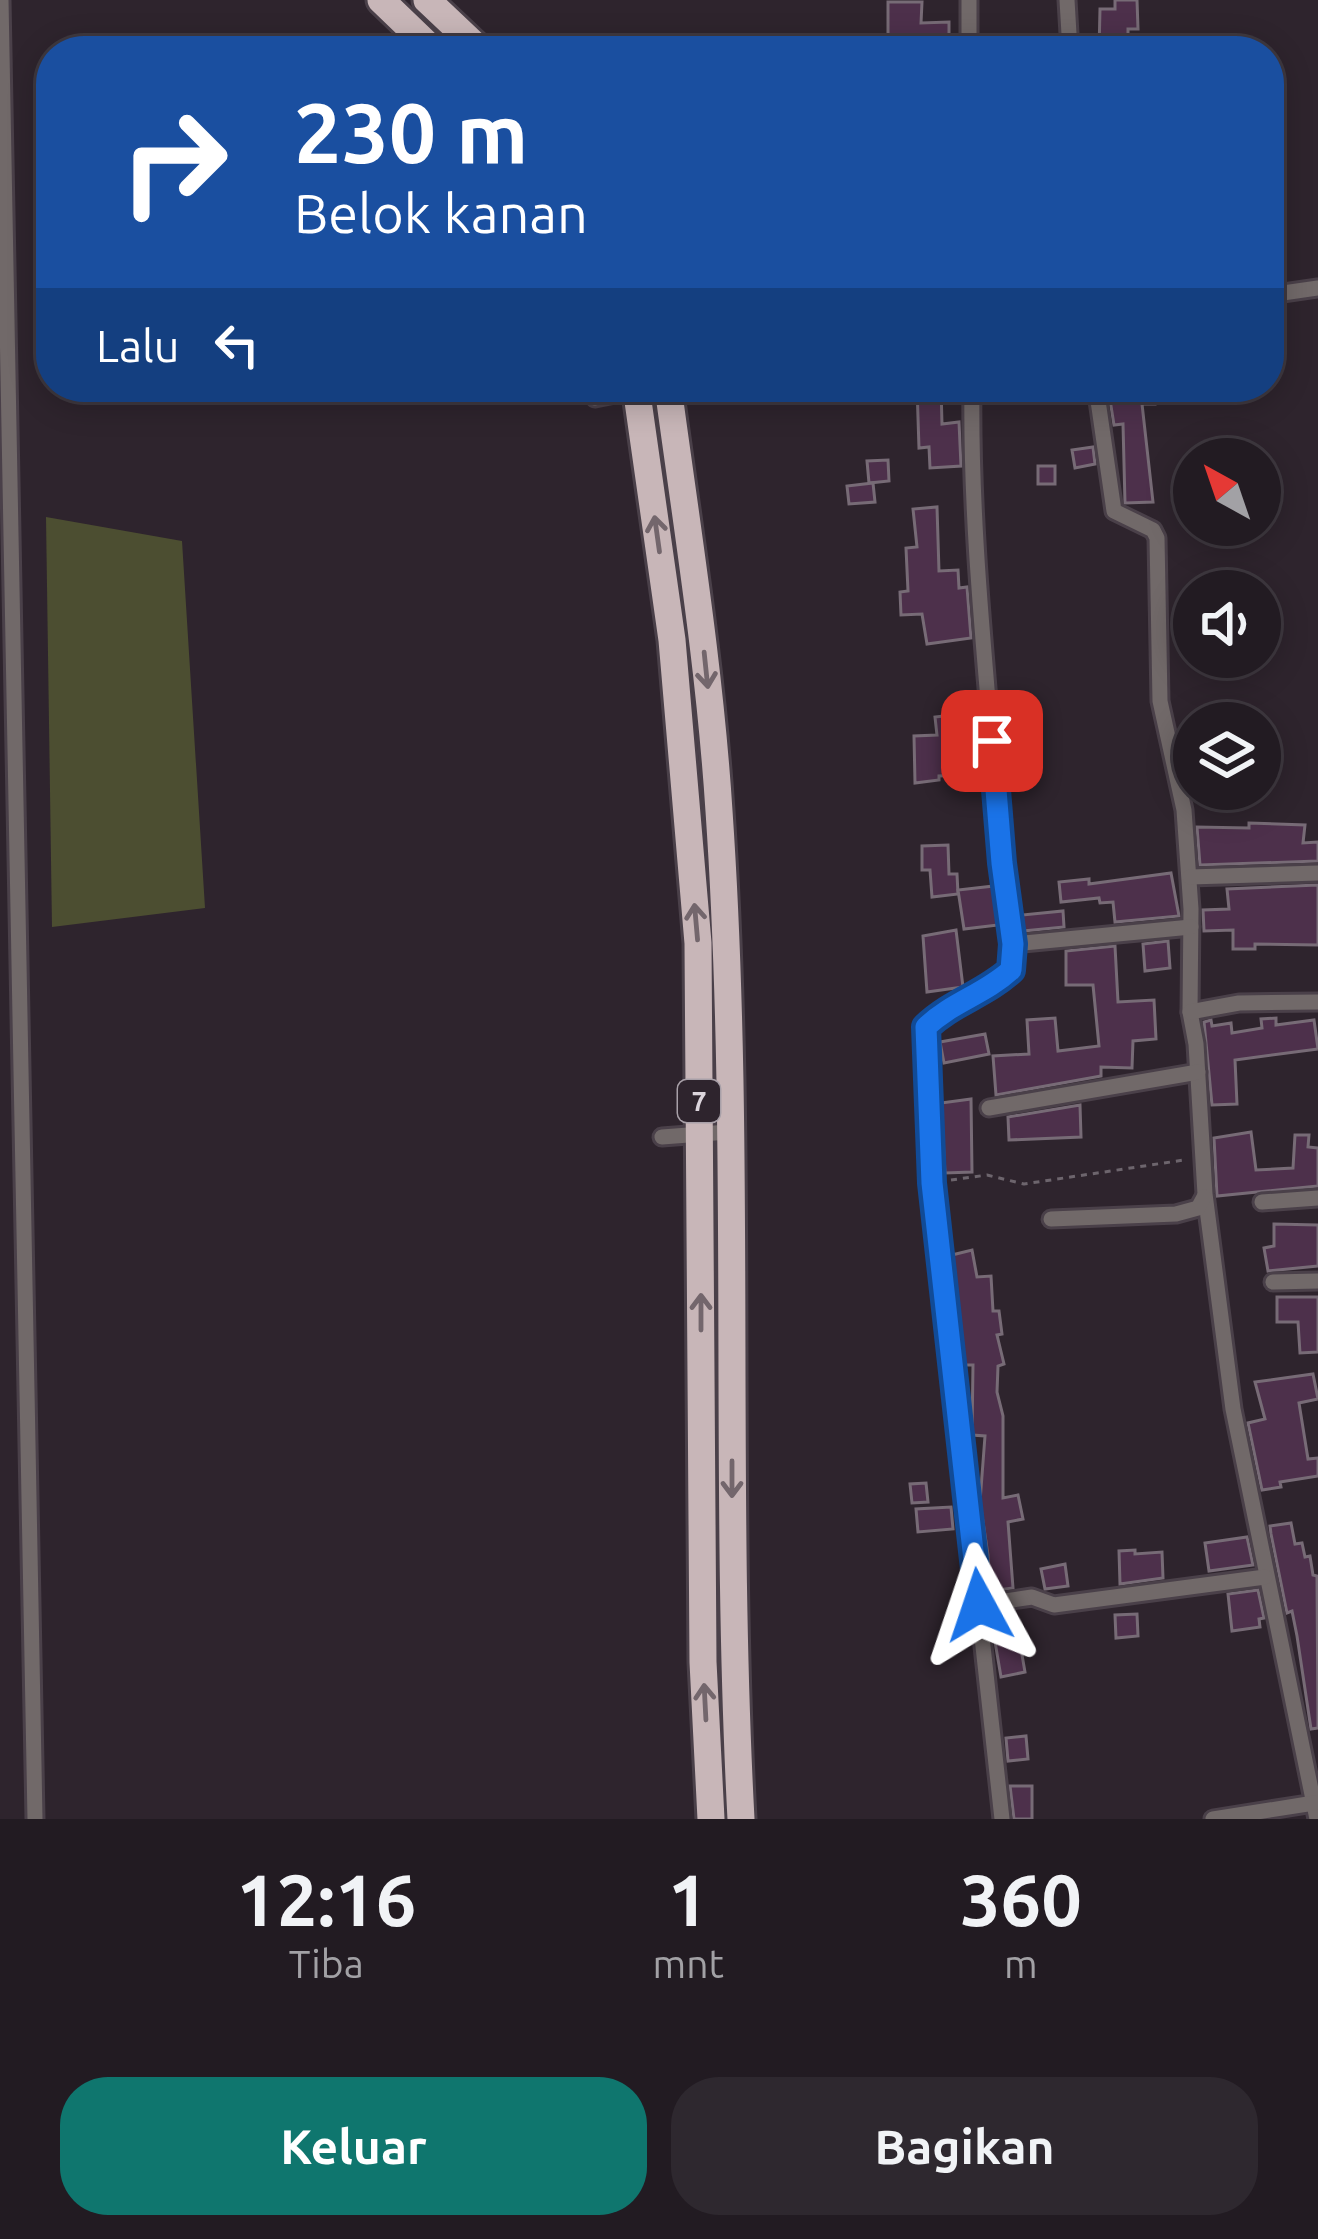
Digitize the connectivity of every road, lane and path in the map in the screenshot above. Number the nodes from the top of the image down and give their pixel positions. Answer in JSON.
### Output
{"nodes":[{"id":1,"x":1,"y":0,"type":"edge"},
{"id":2,"x":381,"y":0,"type":"edge"},
{"id":3,"x":427,"y":0,"type":"edge"},
{"id":4,"x":969,"y":0,"type":"edge"},
{"id":5,"x":1067,"y":0,"type":"edge"},
{"id":6,"x":418,"y":36,"type":"edge"},
{"id":7,"x":465,"y":36,"type":"edge"},
{"id":8,"x":969,"y":36,"type":"edge"},
{"id":9,"x":1069,"y":36,"type":"edge"},
{"id":10,"x":1318,"y":288,"type":"edge"},
{"id":11,"x":1284,"y":293,"type":"edge"},
{"id":12,"x":643,"y":402,"type":"edge"},
{"id":13,"x":670,"y":402,"type":"edge"},
{"id":14,"x":972,"y":402,"type":"edge"},
{"id":15,"x":1098,"y":402,"type":"edge"},
{"id":16,"x":1318,"y":873,"type":"edge"},
{"id":17,"x":1190,"y":877,"type":"junction"},
{"id":18,"x":1191,"y":927,"type":"junction"},
{"id":19,"x":1013,"y":944,"type":"junction"},
{"id":20,"x":1318,"y":1002,"type":"edge"},
{"id":21,"x":1190,"y":1012,"type":"junction"},
{"id":22,"x":1198,"y":1072,"type":"junction"},
{"id":23,"x":989,"y":1108,"type":"dead end"},
{"id":24,"x":728,"y":1132,"type":"junction"},
{"id":25,"x":699,"y":1135,"type":"junction"},
{"id":26,"x":662,"y":1137,"type":"dead end"},
{"id":27,"x":1203,"y":1156,"type":"junction"},
{"id":28,"x":932,"y":1183,"type":"junction"},
{"id":29,"x":1205,"y":1194,"type":"junction"},
{"id":30,"x":1318,"y":1198,"type":"edge"},
{"id":31,"x":1262,"y":1202,"type":"dead end"},
{"id":32,"x":1052,"y":1219,"type":"dead end"},
{"id":33,"x":1318,"y":1281,"type":"edge"},
{"id":34,"x":1273,"y":1282,"type":"dead end"},
{"id":35,"x":1265,"y":1577,"type":"junction"},
{"id":36,"x":979,"y":1605,"type":"junction"},
{"id":37,"x":1316,"y":1811,"type":"edge"},
{"id":38,"x":35,"y":1819,"type":"edge"},
{"id":39,"x":711,"y":1819,"type":"edge"},
{"id":40,"x":741,"y":1819,"type":"edge"},
{"id":41,"x":1002,"y":1819,"type":"edge"},
{"id":42,"x":1213,"y":1819,"type":"edge"}],
"edges":[{"from":1,"to":38,"type":"street"},
{"from":2,"to":6,"type":"highway"},
{"from":3,"to":7,"type":"highway"},
{"from":4,"to":8,"type":"street"},
{"from":5,"to":9,"type":"street"},
{"from":10,"to":11,"type":"street"},
{"from":25,"to":12,"type":"highway","number":"7","one_way":true},
{"from":13,"to":24,"type":"highway","number":"7","one_way":true},
{"from":14,"to":19,"type":"street"},
{"from":15,"to":17,"type":"street"},
{"from":16,"to":17,"type":"street"},
{"from":17,"to":18,"type":"street"},
{"from":18,"to":19,"type":"street"},
{"from":18,"to":21,"type":"street"},
{"from":19,"to":28,"type":"street"},
{"from":20,"to":21,"type":"street"},
{"from":21,"to":22,"type":"street"},
{"from":22,"to":23,"type":"street"},
{"from":22,"to":27,"type":"street"},
{"from":24,"to":25,"type":"street"},
{"from":24,"to":40,"type":"highway","number":"7","one_way":true},
{"from":25,"to":26,"type":"street"},
{"from":39,"to":25,"type":"highway","number":"7","one_way":true},
{"from":27,"to":28,"type":"path"},
{"from":27,"to":29,"type":"street"},
{"from":28,"to":36,"type":"street"},
{"from":29,"to":32,"type":"street"},
{"from":29,"to":35,"type":"street"},
{"from":30,"to":31,"type":"street"},
{"from":33,"to":34,"type":"street"},
{"from":35,"to":36,"type":"street"},
{"from":35,"to":37,"type":"street"},
{"from":36,"to":41,"type":"street"},
{"from":37,"to":42,"type":"street"}]}
